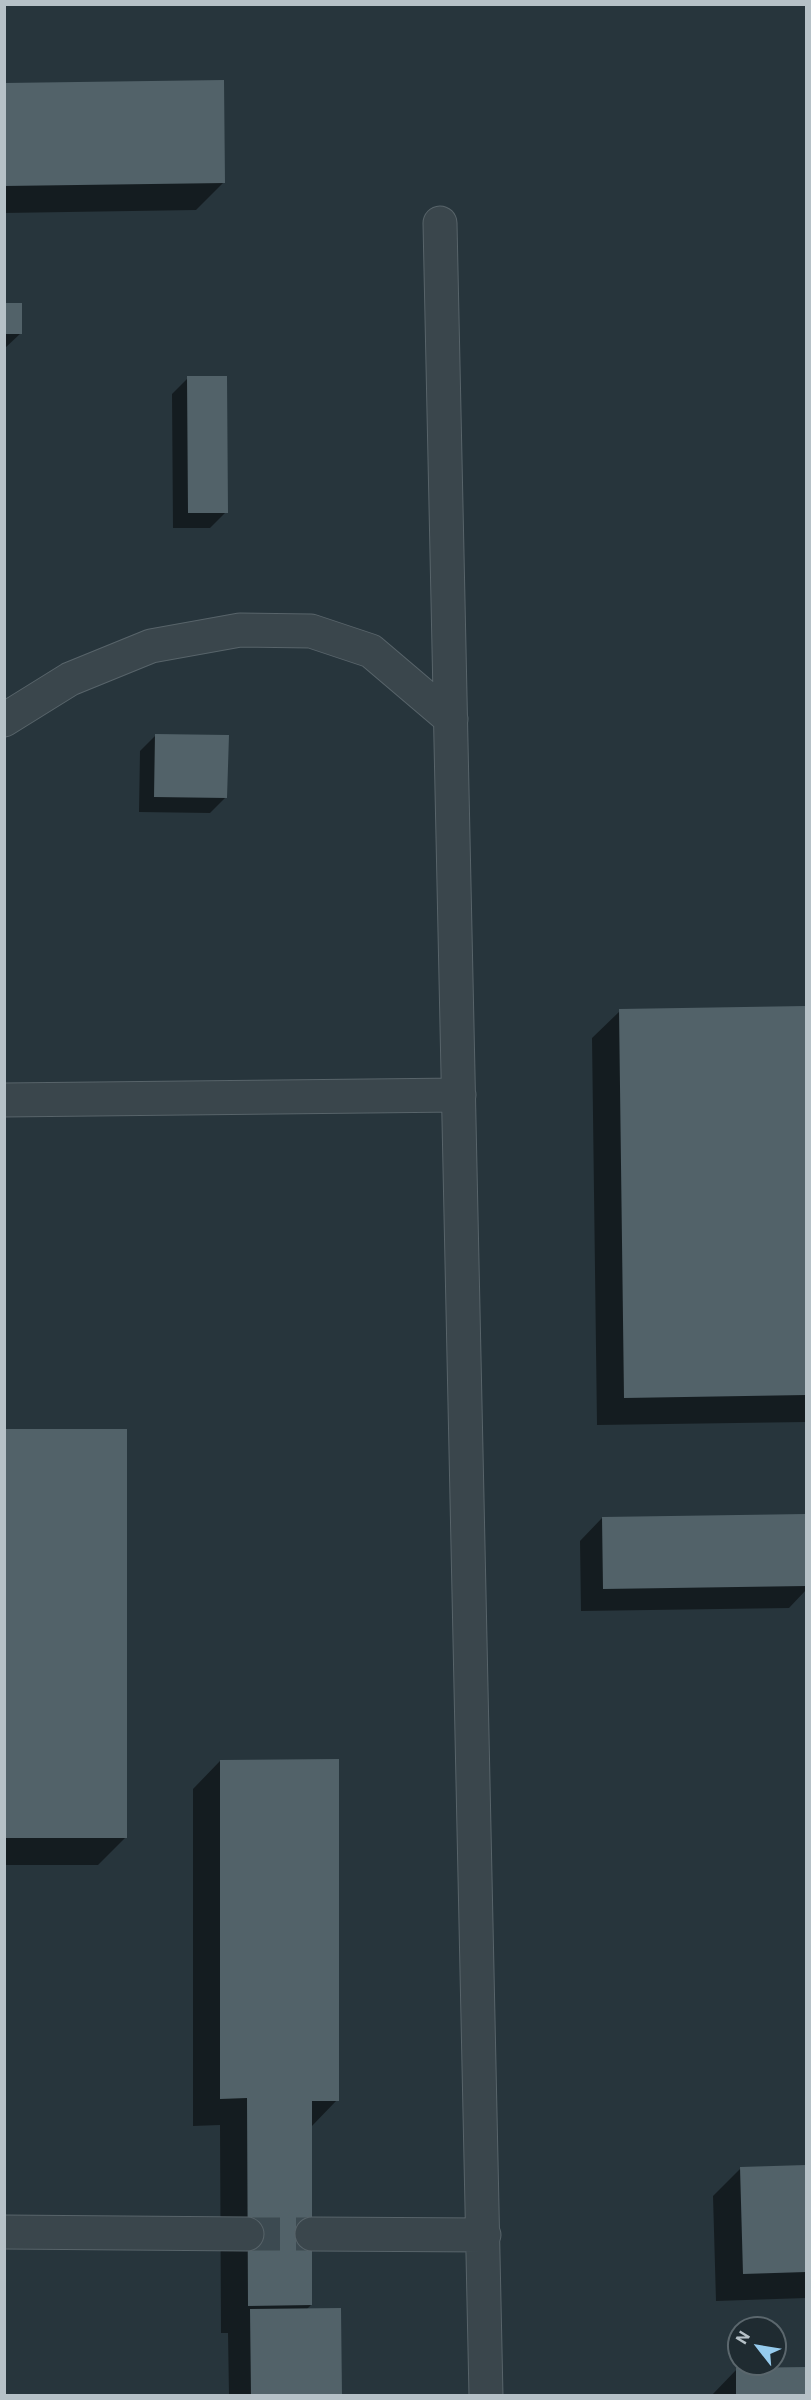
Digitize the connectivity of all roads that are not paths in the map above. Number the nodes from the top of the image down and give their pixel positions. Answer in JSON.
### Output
{"nodes":[{"id":1,"x":441,"y":223,"type":"dead end"},
{"id":2,"x":451,"y":719,"type":"junction"},
{"id":3,"x":4,"y":720,"type":"edge"},
{"id":4,"x":459,"y":1095,"type":"junction"},
{"id":5,"x":4,"y":1100,"type":"edge"},
{"id":6,"x":4,"y":2232,"type":"edge"},
{"id":7,"x":247,"y":2234,"type":"tunnel mouth"},
{"id":8,"x":312,"y":2234,"type":"tunnel mouth"},
{"id":9,"x":483,"y":2235,"type":"junction"},
{"id":10,"x":486,"y":2396,"type":"edge"}],
"edges":[{"from":1,"to":2,"type":"street"},
{"from":2,"to":3,"type":"street"},
{"from":2,"to":4,"type":"street"},
{"from":4,"to":5,"type":"street"},
{"from":4,"to":9,"type":"street"},
{"from":6,"to":7,"type":"street"},
{"from":8,"to":9,"type":"street"},
{"from":9,"to":10,"type":"street"}]}
